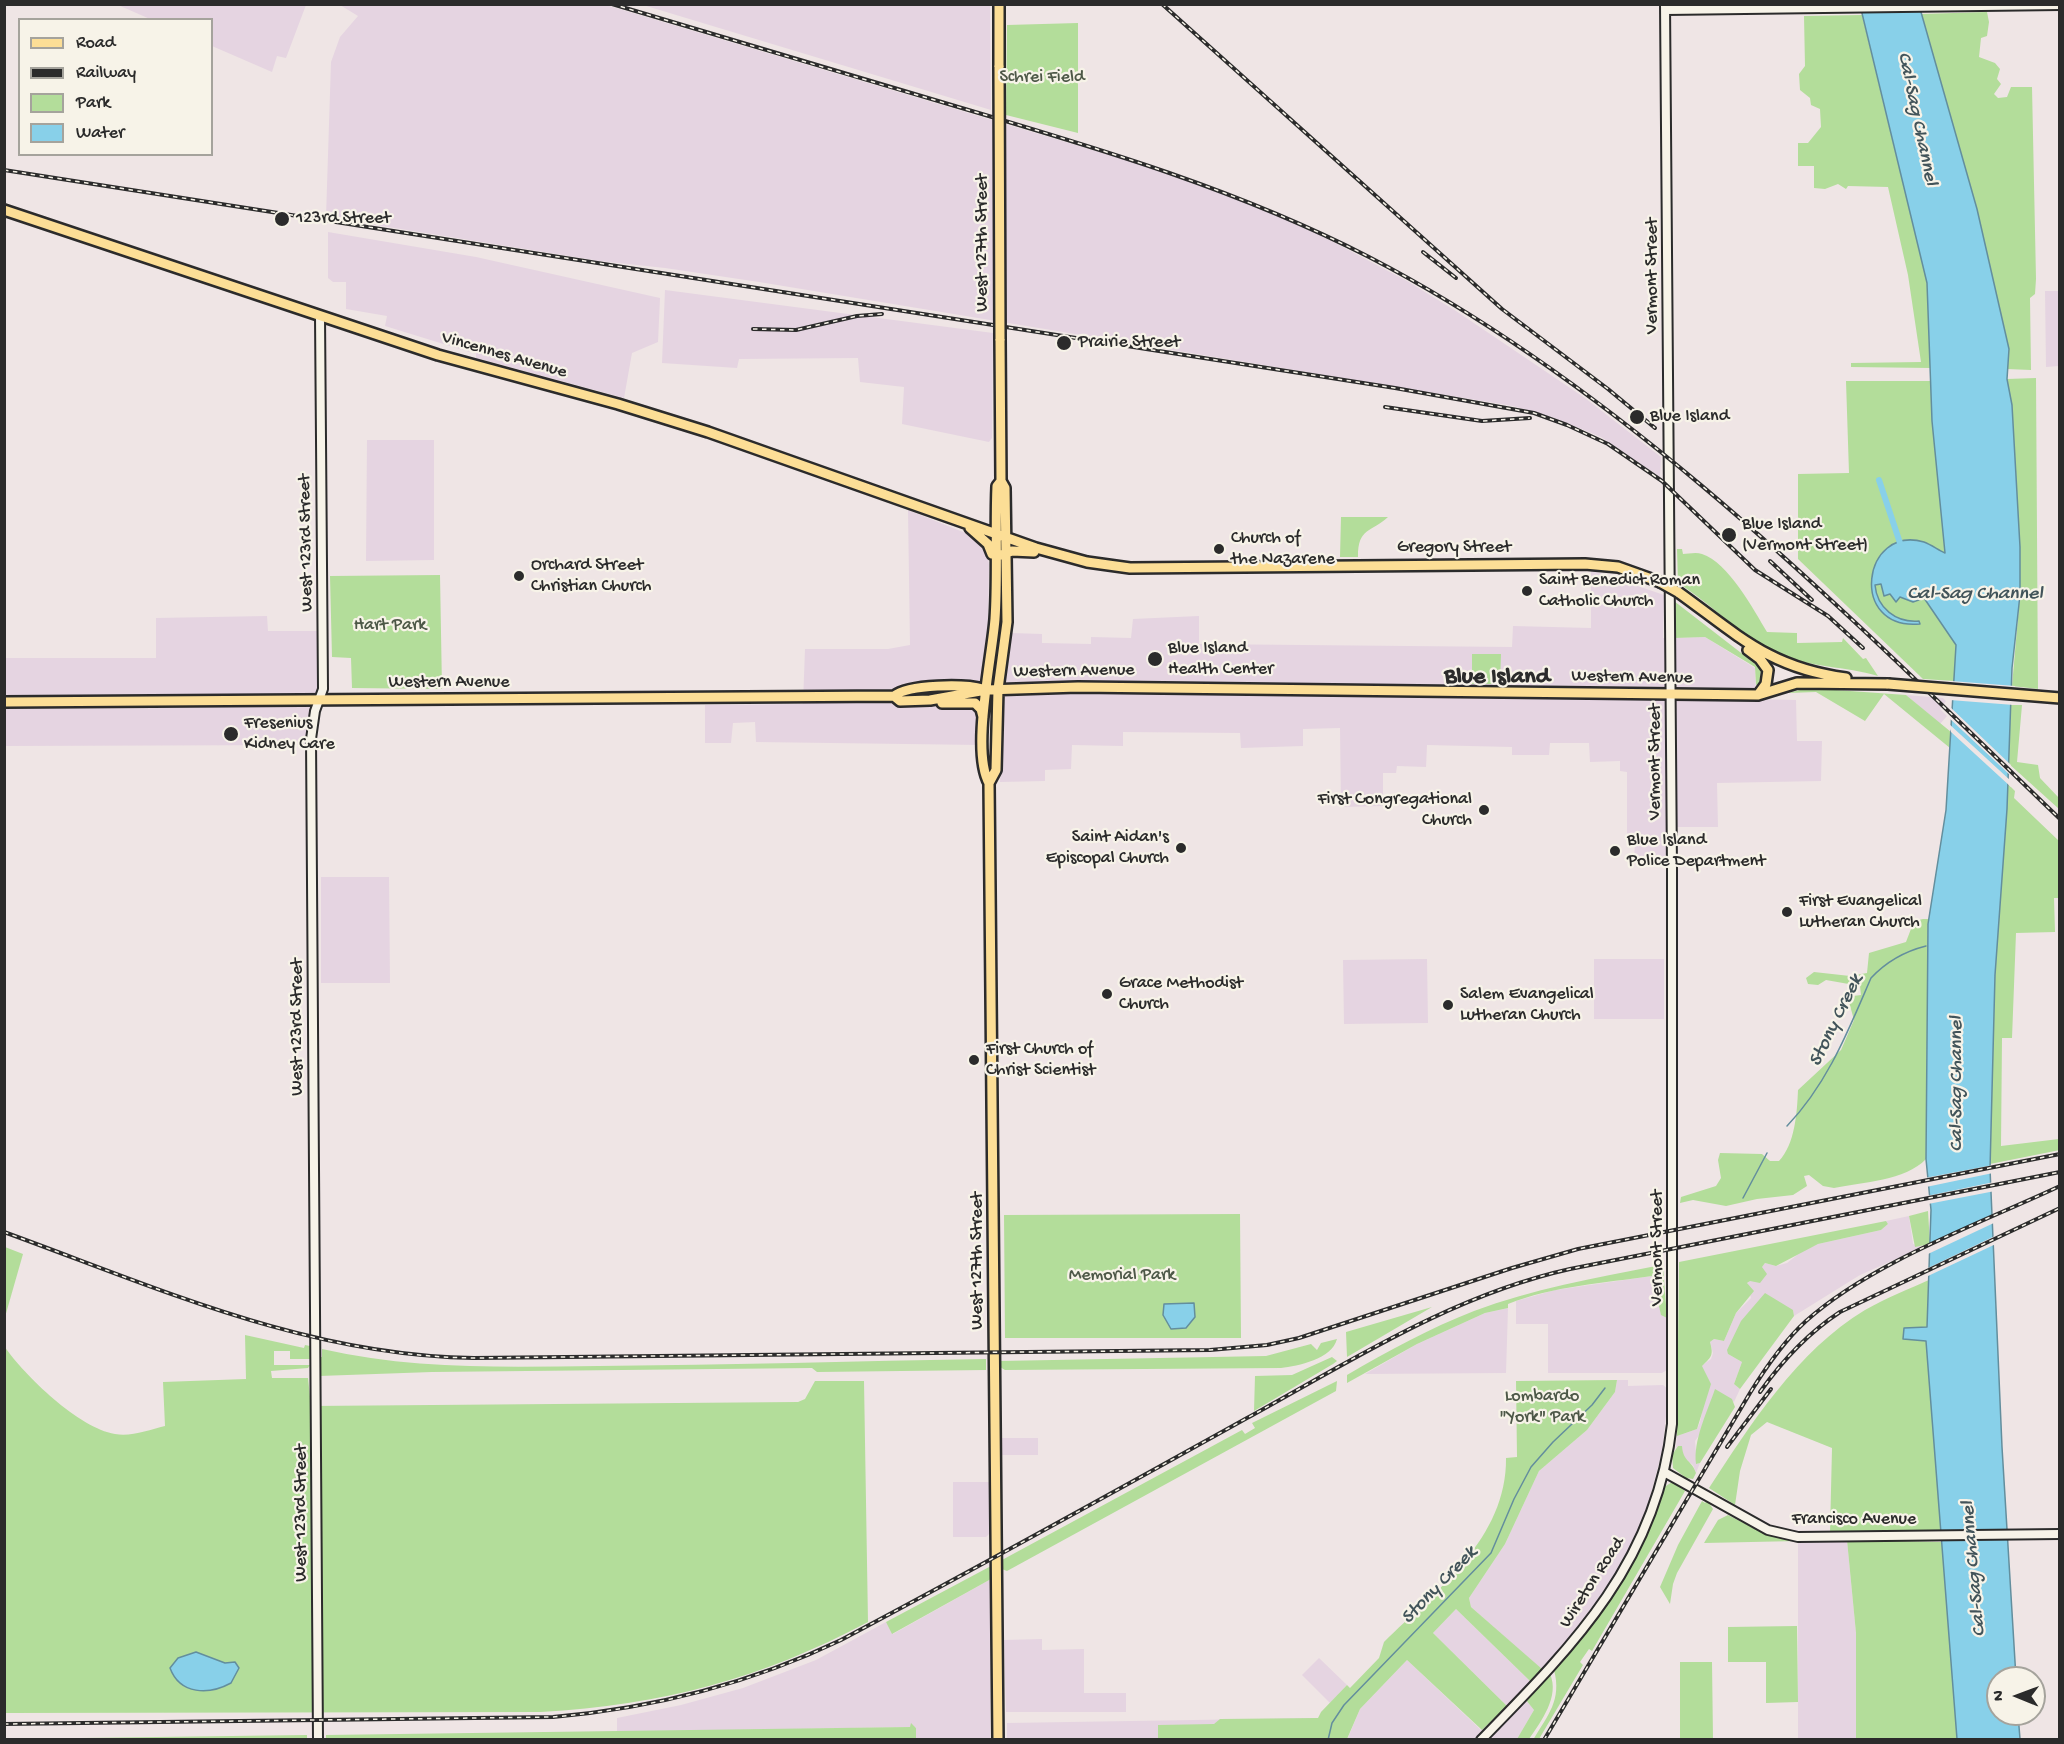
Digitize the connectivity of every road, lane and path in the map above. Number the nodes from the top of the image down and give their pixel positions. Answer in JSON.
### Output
{"nodes":[{"id":1,"x":999,"y":4,"type":"edge"},
{"id":2,"x":2060,"y":5,"type":"edge"},
{"id":3,"x":1665,"y":7,"type":"edge"},
{"id":4,"x":4,"y":210,"type":"edge"},
{"id":5,"x":320,"y":316,"type":"junction"},
{"id":6,"x":1000,"y":481,"type":"junction"},
{"id":7,"x":964,"y":523,"type":"junction"},
{"id":8,"x":995,"y":534,"type":"junction"},
{"id":9,"x":1005,"y":538,"type":"junction"},
{"id":10,"x":1006,"y":552,"type":"junction"},
{"id":11,"x":1049,"y":552,"type":"junction"},
{"id":12,"x":995,"y":559,"type":"junction"},
{"id":13,"x":1715,"y":621,"type":"junction"},
{"id":14,"x":1863,"y":682,"type":"junction"},
{"id":15,"x":998,"y":689,"type":"junction"},
{"id":16,"x":986,"y":690,"type":"junction"},
{"id":17,"x":1758,"y":694,"type":"junction"},
{"id":18,"x":1671,"y":695,"type":"junction"},
{"id":19,"x":894,"y":696,"type":"junction"},
{"id":20,"x":2060,"y":698,"type":"edge"},
{"id":21,"x":319,"y":699,"type":"junction"},
{"id":22,"x":930,"y":700,"type":"junction"},
{"id":23,"x":4,"y":702,"type":"edge"},
{"id":24,"x":984,"y":722,"type":"junction"},
{"id":25,"x":989,"y":783,"type":"junction"},
{"id":26,"x":1673,"y":1376,"type":"joint"},
{"id":27,"x":1664,"y":1472,"type":"junction"},
{"id":28,"x":2060,"y":1534,"type":"edge"},
{"id":29,"x":318,"y":1740,"type":"edge"},
{"id":30,"x":998,"y":1740,"type":"edge"},
{"id":31,"x":1481,"y":1740,"type":"edge"}],
"edges":[{"from":1,"to":6,"type":"main road","name":"West 127th Street","bridge":true},
{"from":2,"to":3,"type":"street"},
{"from":3,"to":18,"type":"street","name":"Vermont Street"},
{"from":4,"to":5,"type":"main road","name":"Vincennes Avenue"},
{"from":5,"to":7,"type":"main road","name":"Vincennes Avenue"},
{"from":5,"to":21,"type":"street","name":"West 123rd Street"},
{"from":6,"to":8,"type":"main road","name":"West 127th Street"},
{"from":6,"to":9,"type":"main road","name":"West 127th Street"},
{"from":7,"to":8,"type":"main road","name":"Vincennes Avenue"},
{"from":7,"to":12,"type":"main road"},
{"from":8,"to":9,"type":"main road","name":"Gregory Street"},
{"from":8,"to":12,"type":"main road","name":"West 127th Street"},
{"from":9,"to":10,"type":"main road","name":"West 127th Street"},
{"from":9,"to":11,"type":"main road","name":"Gregory Street"},
{"from":10,"to":11,"type":"main road"},
{"from":10,"to":12,"type":"main road"},
{"from":10,"to":15,"type":"main road","name":"West 127th Street"},
{"from":11,"to":13,"type":"main road","name":"Gregory Street","bridge":true},
{"from":12,"to":16,"type":"main road","name":"West 127th Street"},
{"from":13,"to":14,"type":"main road","name":"Gregory Street"},
{"from":13,"to":17,"type":"main road"},
{"from":14,"to":17,"type":"main road","name":"Western Avenue"},
{"from":14,"to":20,"type":"main road","name":"Gregory Street","bridge":true},
{"from":15,"to":16,"type":"main road","name":"Western Avenue"},
{"from":15,"to":18,"type":"main road","name":"Western Avenue"},
{"from":15,"to":25,"type":"main road","name":"West 127th Street"},
{"from":16,"to":19,"type":"main road","name":"Western Avenue"},
{"from":16,"to":22,"type":"main road","name":"Western Avenue"},
{"from":16,"to":24,"type":"main road","name":"West 127th Street"},
{"from":17,"to":18,"type":"main road","name":"Western Avenue"},
{"from":18,"to":26,"type":"street","name":"Vermont Street"},
{"from":19,"to":21,"type":"main road","name":"Western Avenue"},
{"from":19,"to":22,"type":"main road","name":"Western Avenue"},
{"from":21,"to":23,"type":"main road","name":"Western Avenue"},
{"from":21,"to":29,"type":"street","name":"West 123rd Street"},
{"from":22,"to":24,"type":"main road"},
{"from":24,"to":25,"type":"main road","name":"West 127th Street"},
{"from":25,"to":30,"type":"main road","name":"West 127th Street"},
{"from":26,"to":27,"type":"street","name":"Wireton Road"},
{"from":27,"to":28,"type":"street","name":"Francisco Avenue"},
{"from":27,"to":31,"type":"street","name":"Wireton Road"}]}
